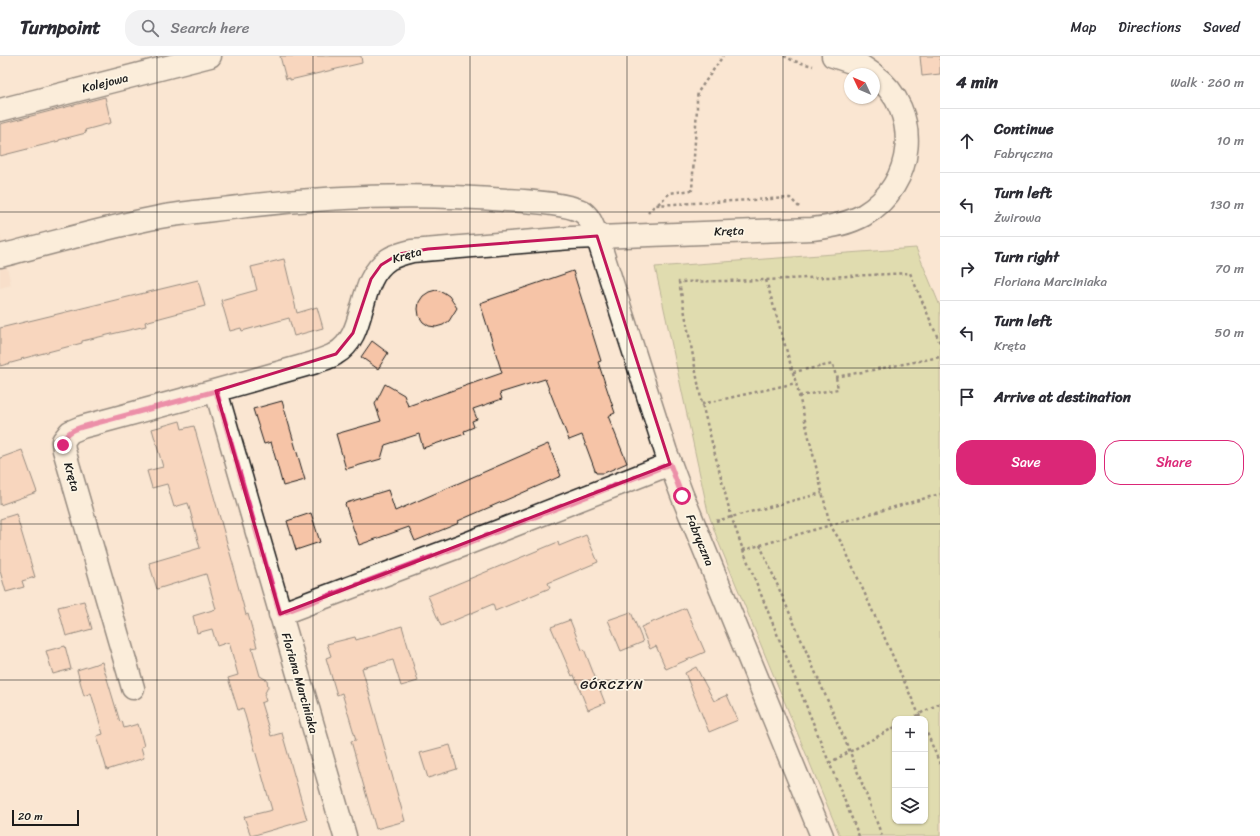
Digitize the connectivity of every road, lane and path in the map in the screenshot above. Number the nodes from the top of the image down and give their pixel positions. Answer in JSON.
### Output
{"nodes":[{"id":1,"x":210,"y":56,"type":"edge"},
{"id":2,"x":723,"y":56,"type":"edge"},
{"id":3,"x":833,"y":56,"type":"edge"},
{"id":4,"x":865,"y":68,"type":"edge"},
{"id":5,"x":880,"y":80,"type":"edge"},
{"id":6,"x":0,"y":110,"type":"edge"},
{"id":7,"x":658,"y":204,"type":"junction"},
{"id":8,"x":800,"y":208,"type":"dead end"},
{"id":9,"x":646,"y":215,"type":"dead end"},
{"id":10,"x":598,"y":236,"type":"junction"},
{"id":11,"x":0,"y":256,"type":"edge"},
{"id":12,"x":766,"y":280,"type":"junction"},
{"id":13,"x":940,"y":343,"type":"edge"},
{"id":14,"x":940,"y":357,"type":"edge"},
{"id":15,"x":793,"y":372,"type":"junction"},
{"id":16,"x":836,"y":377,"type":"junction"},
{"id":17,"x":796,"y":383,"type":"junction"},
{"id":18,"x":216,"y":391,"type":"junction"},
{"id":19,"x":799,"y":396,"type":"junction"},
{"id":20,"x":702,"y":404,"type":"junction"},
{"id":21,"x":670,"y":464,"type":"junction"},
{"id":22,"x":822,"y":493,"type":"junction"},
{"id":23,"x":940,"y":494,"type":"edge"},
{"id":24,"x":731,"y":516,"type":"junction"},
{"id":25,"x":712,"y":522,"type":"dead end"},
{"id":26,"x":830,"y":525,"type":"junction"},
{"id":27,"x":760,"y":545,"type":"junction"},
{"id":28,"x":743,"y":550,"type":"junction"},
{"id":29,"x":280,"y":614,"type":"junction"},
{"id":30,"x":133,"y":688,"type":"dead end"},
{"id":31,"x":940,"y":703,"type":"edge"},
{"id":32,"x":919,"y":714,"type":"junction"},
{"id":33,"x":915,"y":716,"type":"edge"},
{"id":34,"x":892,"y":729,"type":"edge"},
{"id":35,"x":928,"y":735,"type":"edge"},
{"id":36,"x":850,"y":752,"type":"junction"},
{"id":37,"x":829,"y":763,"type":"junction"},
{"id":38,"x":940,"y":764,"type":"edge"},
{"id":39,"x":345,"y":836,"type":"edge"},
{"id":40,"x":822,"y":836,"type":"edge"},
{"id":41,"x":859,"y":836,"type":"edge"},
{"id":42,"x":882,"y":836,"type":"edge"}],
"edges":[{"from":1,"to":6,"type":"street","name":"Kolejowa"},
{"from":2,"to":7,"type":"path"},
{"from":3,"to":4,"type":"street","name":"Kręta"},
{"from":5,"to":10,"type":"street","name":"Kręta"},
{"from":7,"to":8,"type":"path"},
{"from":7,"to":9,"type":"path"},
{"from":10,"to":11,"type":"street","name":"Fabryczna"},
{"from":10,"to":18,"type":"street","name":"Kręta"},
{"from":10,"to":21,"type":"street","name":"Fabryczna"},
{"from":12,"to":13,"type":"path"},
{"from":12,"to":15,"type":"path"},
{"from":12,"to":20,"type":"path"},
{"from":14,"to":16,"type":"path"},
{"from":15,"to":16,"type":"path"},
{"from":15,"to":17,"type":"path"},
{"from":16,"to":19,"type":"path"},
{"from":17,"to":19,"type":"path"},
{"from":17,"to":20,"type":"path"},
{"from":18,"to":29,"type":"street","name":"Floriana Marciniaka"},
{"from":18,"to":30,"type":"street","name":"Kręta"},
{"from":19,"to":22,"type":"path"},
{"from":20,"to":24,"type":"path"},
{"from":21,"to":29,"type":"street"},
{"from":21,"to":40,"type":"street","name":"Fabryczna"},
{"from":22,"to":24,"type":"path"},
{"from":22,"to":26,"type":"path"},
{"from":23,"to":26,"type":"path"},
{"from":24,"to":25,"type":"path"},
{"from":24,"to":28,"type":"path"},
{"from":26,"to":27,"type":"path"},
{"from":26,"to":32,"type":"path"},
{"from":27,"to":28,"type":"path"},
{"from":27,"to":36,"type":"path"},
{"from":28,"to":37,"type":"path"},
{"from":29,"to":39,"type":"street","name":"Floriana Marciniaka"},
{"from":31,"to":32,"type":"path"},
{"from":32,"to":33,"type":"path"},
{"from":34,"to":36,"type":"path"},
{"from":35,"to":38,"type":"path"},
{"from":36,"to":37,"type":"path"},
{"from":36,"to":42,"type":"path"},
{"from":37,"to":41,"type":"path"}]}
